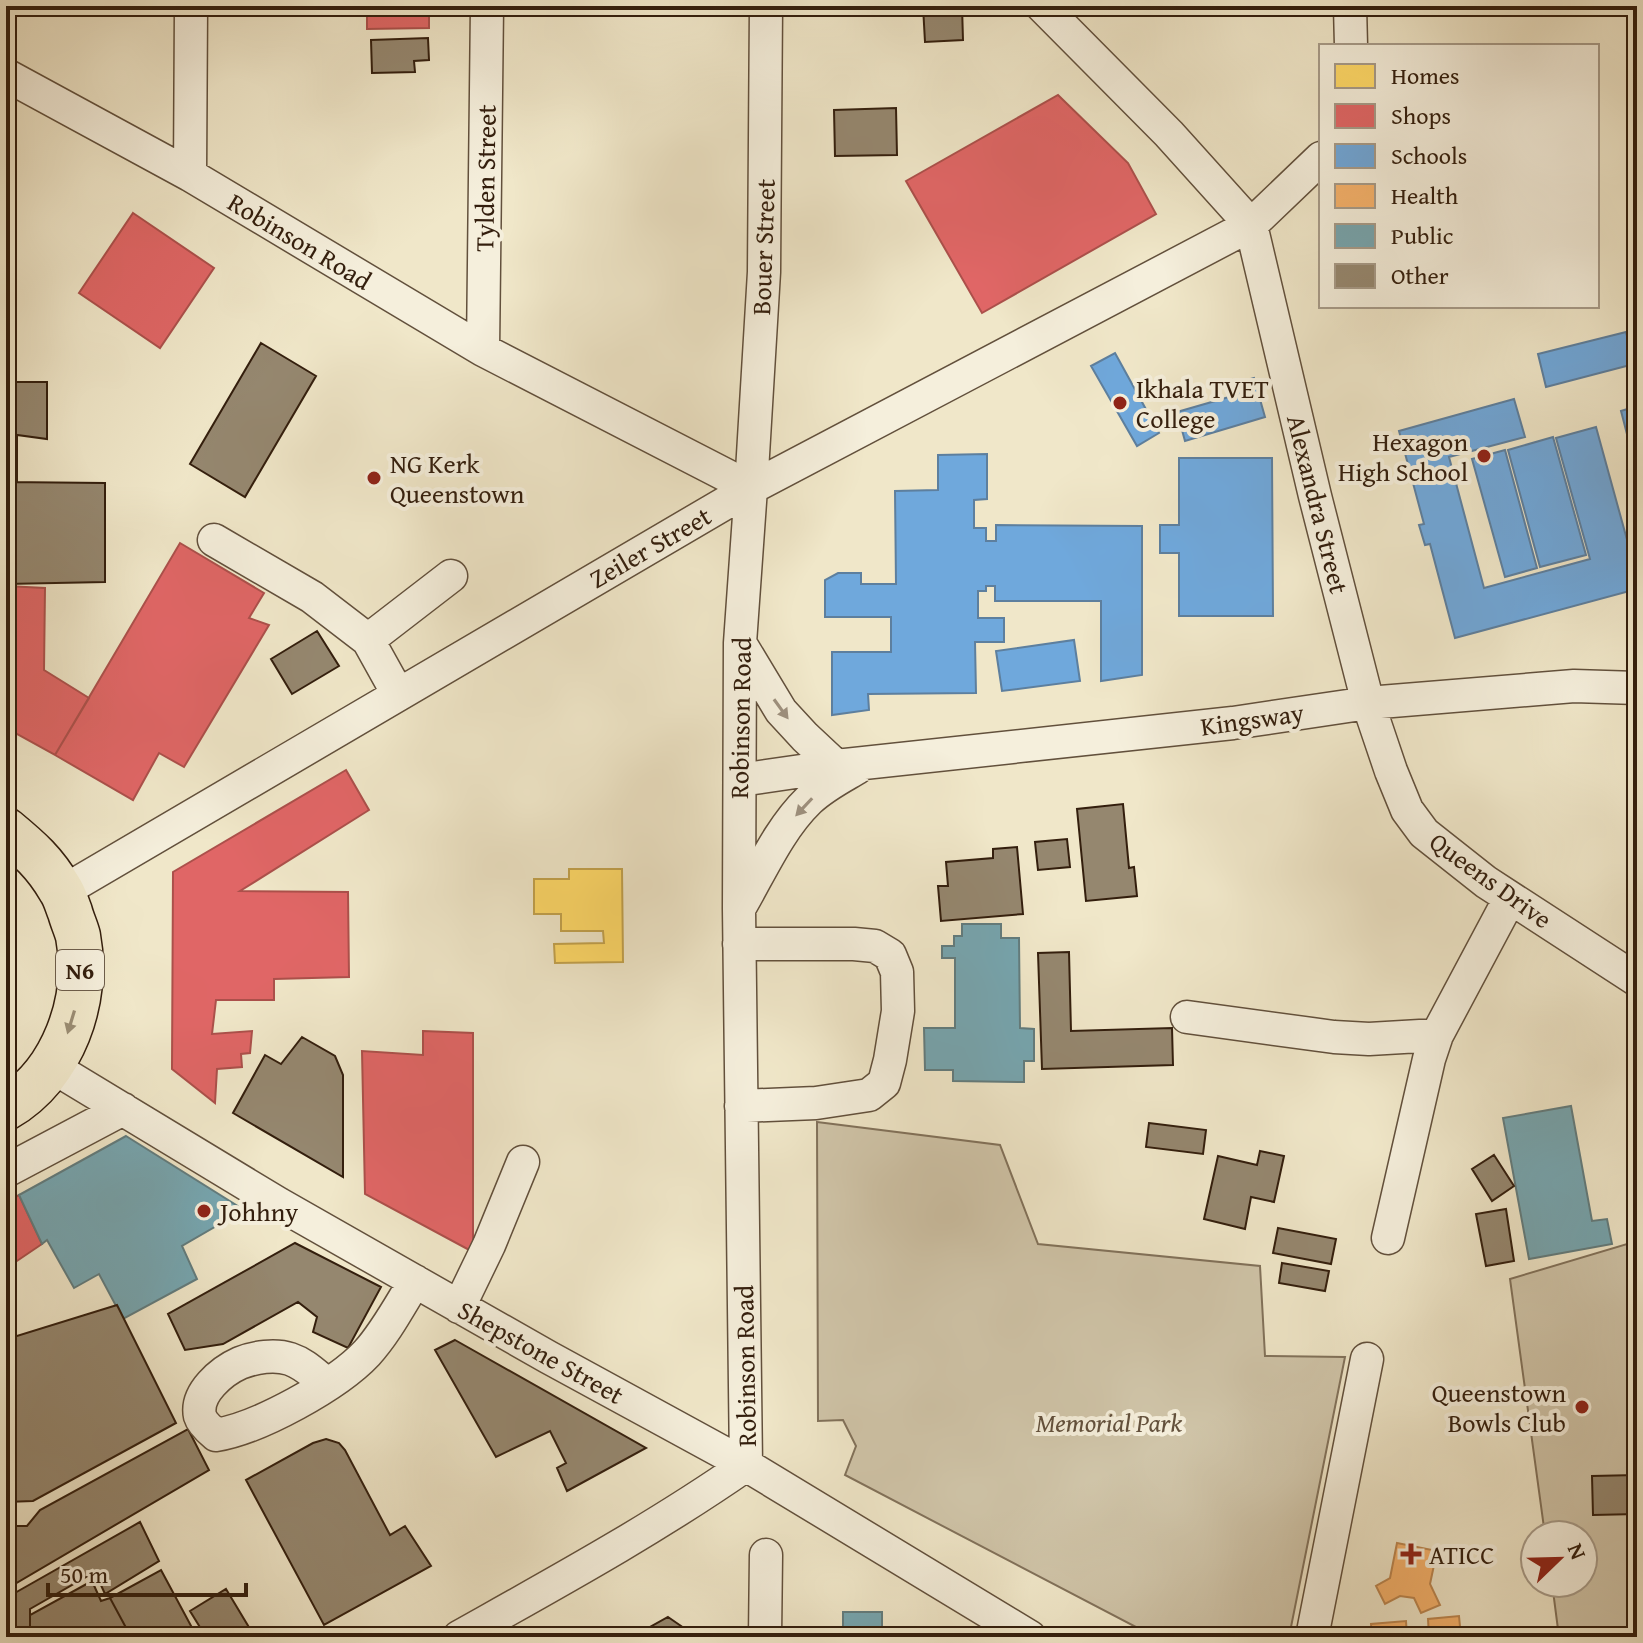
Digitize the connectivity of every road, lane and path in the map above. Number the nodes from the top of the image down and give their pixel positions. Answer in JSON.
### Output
{"nodes":[{"id":1,"x":191,"y":6,"type":"edge"},
{"id":2,"x":487,"y":6,"type":"edge"},
{"id":3,"x":766,"y":6,"type":"edge"},
{"id":4,"x":1042,"y":6,"type":"edge"},
{"id":5,"x":1350,"y":6,"type":"edge"},
{"id":6,"x":1351,"y":44,"type":"edge"},
{"id":7,"x":6,"y":75,"type":"edge"},
{"id":8,"x":1319,"y":160,"type":"edge"},
{"id":9,"x":190,"y":175,"type":"junction"},
{"id":10,"x":1251,"y":225,"type":"junction"},
{"id":11,"x":483,"y":350,"type":"junction"},
{"id":12,"x":751,"y":488,"type":"junction"},
{"id":13,"x":214,"y":540,"type":"dead end"},
{"id":14,"x":451,"y":576,"type":"dead end"},
{"id":15,"x":368,"y":640,"type":"junction"},
{"id":16,"x":740,"y":643,"type":"junction"},
{"id":17,"x":1637,"y":688,"type":"edge"},
{"id":18,"x":398,"y":694,"type":"junction"},
{"id":19,"x":1368,"y":703,"type":"junction"},
{"id":20,"x":852,"y":765,"type":"junction"},
{"id":21,"x":740,"y":780,"type":"junction"},
{"id":22,"x":6,"y":830,"type":"edge"},
{"id":23,"x":62,"y":892,"type":"junction"},
{"id":24,"x":1510,"y":898,"type":"junction"},
{"id":25,"x":739,"y":909,"type":"junction"},
{"id":26,"x":739,"y":944,"type":"junction"},
{"id":27,"x":1637,"y":980,"type":"edge"},
{"id":28,"x":1187,"y":1017,"type":"dead end"},
{"id":29,"x":1437,"y":1035,"type":"junction"},
{"id":30,"x":51,"y":1066,"type":"junction"},
{"id":31,"x":741,"y":1106,"type":"junction"},
{"id":32,"x":6,"y":1108,"type":"edge"},
{"id":33,"x":123,"y":1109,"type":"junction"},
{"id":34,"x":523,"y":1162,"type":"dead end"},
{"id":35,"x":6,"y":1171,"type":"edge"},
{"id":36,"x":1388,"y":1238,"type":"dead end"},
{"id":37,"x":415,"y":1281,"type":"junction"},
{"id":38,"x":459,"y":1307,"type":"junction"},
{"id":39,"x":1367,"y":1359,"type":"dead end"},
{"id":40,"x":327,"y":1384,"type":"dead end"},
{"id":41,"x":746,"y":1465,"type":"junction"},
{"id":42,"x":766,"y":1555,"type":"dead end"},
{"id":43,"x":515,"y":1605,"type":"junction"},
{"id":44,"x":460,"y":1637,"type":"edge"},
{"id":45,"x":515,"y":1637,"type":"edge"},
{"id":46,"x":765,"y":1637,"type":"edge"},
{"id":47,"x":1030,"y":1637,"type":"edge"},
{"id":48,"x":1312,"y":1637,"type":"edge"}],
"edges":[{"from":1,"to":9,"type":"street"},
{"from":2,"to":11,"type":"street","name":"Tylden Street"},
{"from":3,"to":12,"type":"street","name":"Bouer Street"},
{"from":4,"to":10,"type":"street","name":"Alexandra Street"},
{"from":5,"to":6,"type":"street"},
{"from":7,"to":9,"type":"street","name":"Robinson Road"},
{"from":8,"to":10,"type":"street","name":"Zeiler Street"},
{"from":9,"to":11,"type":"street","name":"Robinson Road"},
{"from":10,"to":12,"type":"street","name":"Zeiler Street"},
{"from":10,"to":19,"type":"street","name":"Alexandra Street"},
{"from":11,"to":12,"type":"street","name":"Robinson Road"},
{"from":12,"to":16,"type":"street","name":"Robinson Road"},
{"from":12,"to":18,"type":"street","name":"Zeiler Street"},
{"from":13,"to":15,"type":"street"},
{"from":14,"to":15,"type":"street"},
{"from":15,"to":18,"type":"street"},
{"from":16,"to":20,"type":"street","one_way":true},
{"from":16,"to":21,"type":"street","name":"Robinson Road"},
{"from":17,"to":19,"type":"street","name":"Kingsway"},
{"from":18,"to":23,"type":"street","name":"Zeiler Street"},
{"from":19,"to":20,"type":"street","name":"Kingsway"},
{"from":19,"to":24,"type":"street","name":"Queens Drive"},
{"from":20,"to":21,"type":"street","name":"Kingsway"},
{"from":20,"to":25,"type":"street","name":"Kingsway","one_way":true},
{"from":21,"to":25,"type":"street","name":"Robinson Road"},
{"from":22,"to":23,"type":"highway","number":"N6"},
{"from":23,"to":30,"type":"highway","number":"N6","one_way":true},
{"from":24,"to":27,"type":"street","name":"Queens Drive"},
{"from":24,"to":29,"type":"street"},
{"from":25,"to":26,"type":"street","name":"Robinson Road"},
{"from":26,"to":31,"type":"street","name":"Robinson Road"},
{"from":26,"to":31,"type":"street"},
{"from":28,"to":29,"type":"street"},
{"from":29,"to":36,"type":"street"},
{"from":30,"to":32,"type":"highway","number":"N6"},
{"from":30,"to":33,"type":"street","name":"Shepstone Street"},
{"from":31,"to":41,"type":"street","name":"Robinson Road"},
{"from":33,"to":35,"type":"street"},
{"from":33,"to":37,"type":"street","name":"Shepstone Street"},
{"from":34,"to":38,"type":"street"},
{"from":37,"to":38,"type":"street","name":"Shepstone Street"},
{"from":37,"to":40,"type":"street"},
{"from":38,"to":41,"type":"street","name":"Shepstone Street"},
{"from":39,"to":48,"type":"street"},
{"from":41,"to":43,"type":"street","name":"Robinson Road"},
{"from":41,"to":47,"type":"street","name":"Shepstone Street"},
{"from":42,"to":46,"type":"street"},
{"from":43,"to":44,"type":"street","name":"Robinson Road"},
{"from":43,"to":45,"type":"street"}]}
